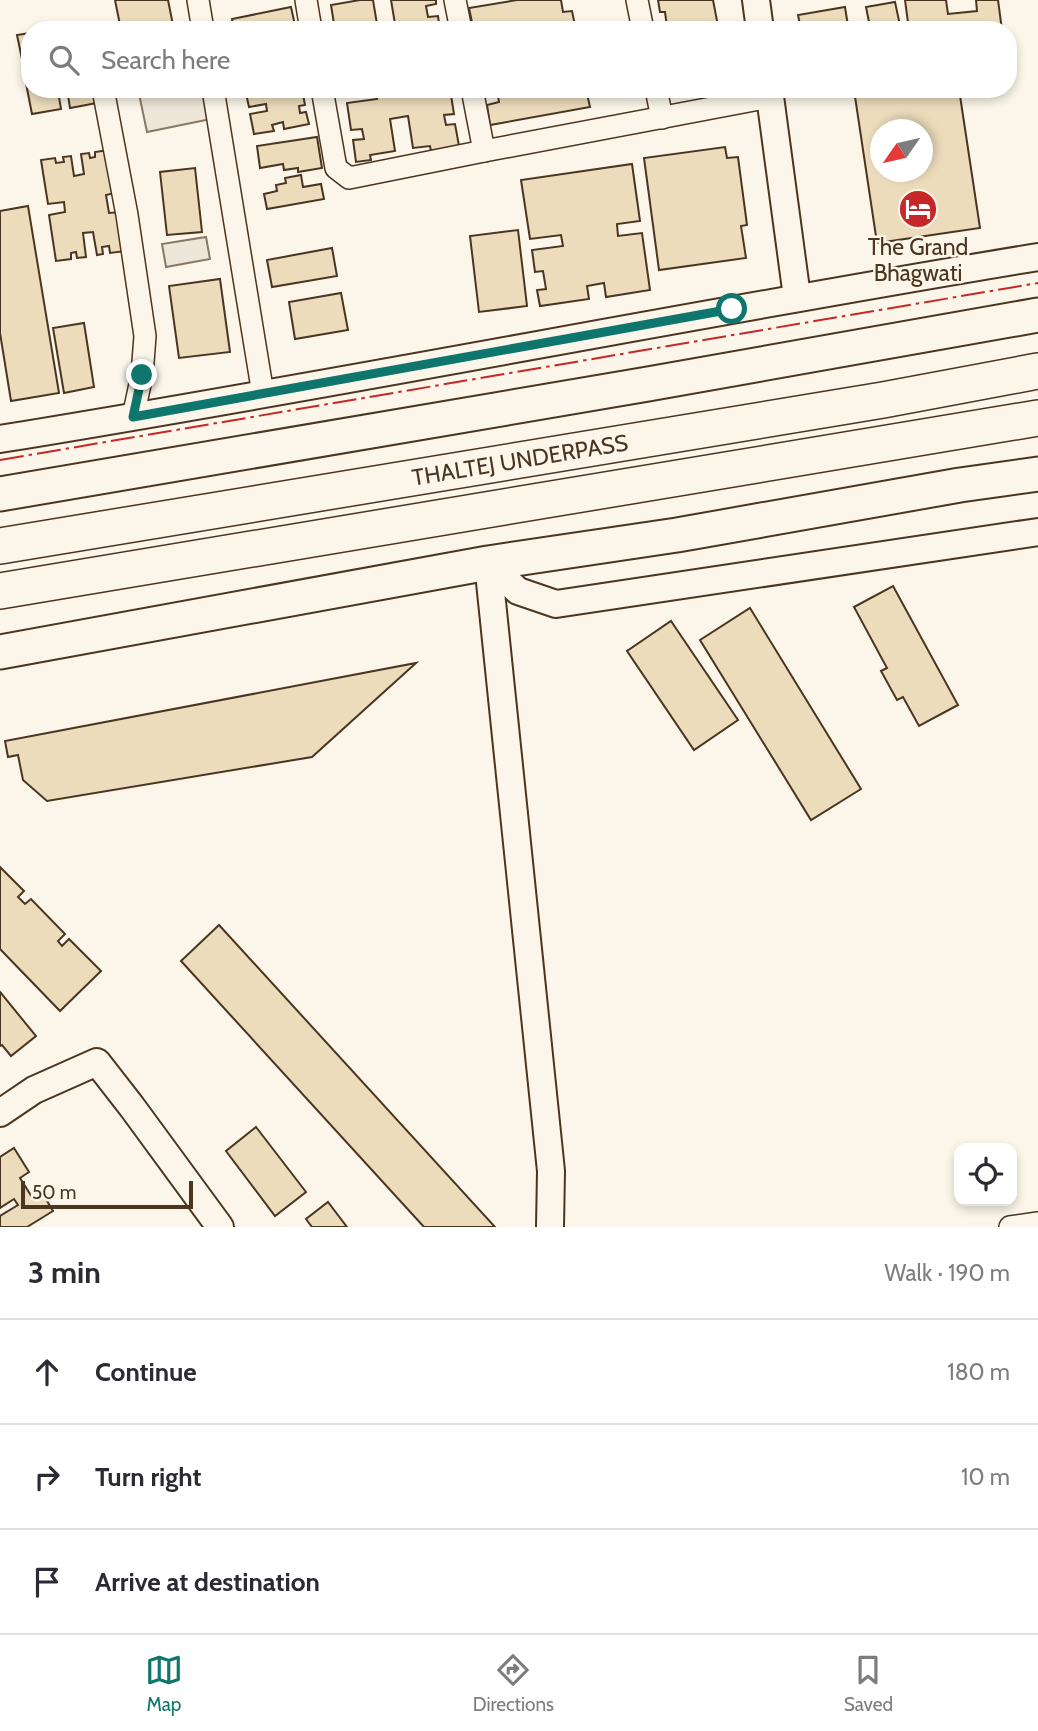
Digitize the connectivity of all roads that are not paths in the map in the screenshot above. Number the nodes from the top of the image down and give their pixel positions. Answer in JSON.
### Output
{"nodes":[{"id":1,"x":198,"y":0,"type":"edge"},
{"id":2,"x":306,"y":0,"type":"edge"},
{"id":3,"x":455,"y":0,"type":"edge"},
{"id":4,"x":637,"y":0,"type":"edge"},
{"id":5,"x":756,"y":0,"type":"edge"},
{"id":6,"x":202,"y":21,"type":"edge"},
{"id":7,"x":310,"y":21,"type":"edge"},
{"id":8,"x":459,"y":21,"type":"edge"},
{"id":9,"x":641,"y":21,"type":"edge"},
{"id":10,"x":759,"y":21,"type":"edge"},
{"id":11,"x":105,"y":98,"type":"edge"},
{"id":12,"x":214,"y":98,"type":"edge"},
{"id":13,"x":324,"y":98,"type":"edge"},
{"id":14,"x":474,"y":98,"type":"edge"},
{"id":15,"x":658,"y":98,"type":"edge"},
{"id":16,"x":748,"y":98,"type":"edge"},
{"id":17,"x":770,"y":98,"type":"edge"},
{"id":18,"x":662,"y":118,"type":"junction"},
{"id":19,"x":485,"y":151,"type":"junction"},
{"id":20,"x":1038,"y":257,"type":"edge"},
{"id":21,"x":797,"y":297,"type":"junction"},
{"id":22,"x":1038,"y":315,"type":"edge"},
{"id":23,"x":1038,"y":371,"type":"edge"},
{"id":24,"x":263,"y":394,"type":"junction"},
{"id":25,"x":133,"y":417,"type":"junction"},
{"id":26,"x":1038,"y":418,"type":"edge"},
{"id":27,"x":0,"y":439,"type":"edge"},
{"id":28,"x":1038,"y":474,"type":"edge"},
{"id":29,"x":0,"y":494,"type":"edge"},
{"id":30,"x":1038,"y":532,"type":"edge"},
{"id":31,"x":0,"y":546,"type":"edge"},
{"id":32,"x":488,"y":563,"type":"junction"},
{"id":33,"x":0,"y":591,"type":"edge"},
{"id":34,"x":0,"y":652,"type":"edge"},
{"id":35,"x":0,"y":1112,"type":"edge"},
{"id":36,"x":1038,"y":1223,"type":"edge"},
{"id":37,"x":220,"y":1227,"type":"edge"},
{"id":38,"x":550,"y":1227,"type":"edge"},
{"id":39,"x":1010,"y":1227,"type":"edge"}],
"edges":[{"from":1,"to":6,"type":"street"},
{"from":2,"to":7,"type":"street"},
{"from":3,"to":8,"type":"street"},
{"from":4,"to":9,"type":"street"},
{"from":5,"to":10,"type":"street"},
{"from":11,"to":25,"type":"street"},
{"from":12,"to":24,"type":"street"},
{"from":13,"to":19,"type":"street"},
{"from":14,"to":19,"type":"street"},
{"from":15,"to":18,"type":"street"},
{"from":16,"to":18,"type":"street"},
{"from":17,"to":21,"type":"street"},
{"from":18,"to":19,"type":"street"},
{"from":20,"to":21,"type":"street"},
{"from":21,"to":24,"type":"street"},
{"from":22,"to":29,"type":"main road"},
{"from":23,"to":31,"type":"highway","name":"THALTEJ UNDERPASS"},
{"from":24,"to":25,"type":"street"},
{"from":25,"to":27,"type":"street"},
{"from":26,"to":33,"type":"highway","name":"THALTEJ UNDERPASS"},
{"from":28,"to":32,"type":"main road"},
{"from":30,"to":32,"type":"street"},
{"from":32,"to":34,"type":"main road"},
{"from":32,"to":38,"type":"street"},
{"from":35,"to":37,"type":"street"},
{"from":36,"to":39,"type":"street"}]}
